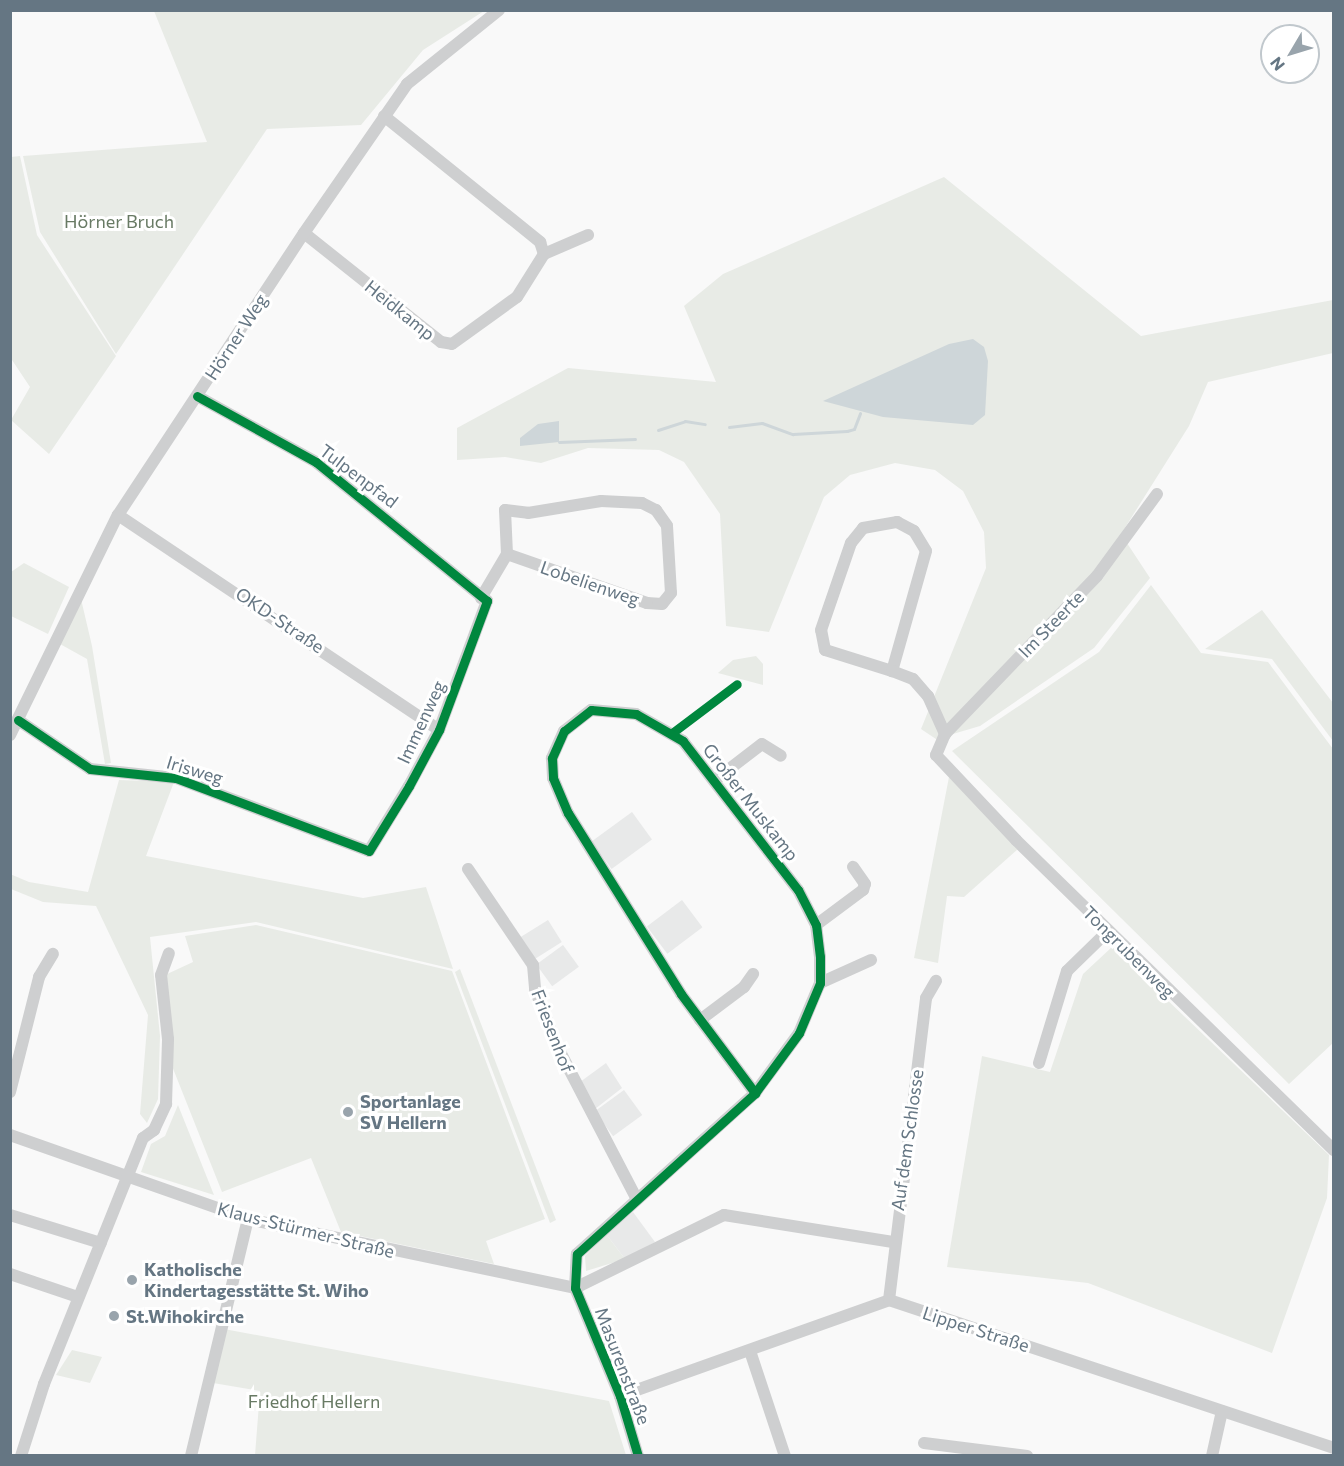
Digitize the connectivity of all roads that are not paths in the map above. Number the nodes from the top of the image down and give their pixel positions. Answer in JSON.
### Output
{"nodes":[{"id":1,"x":498,"y":10,"type":"edge"},
{"id":2,"x":384,"y":116,"type":"junction"},
{"id":3,"x":304,"y":233,"type":"junction"},
{"id":4,"x":588,"y":235,"type":"dead end"},
{"id":5,"x":544,"y":254,"type":"junction"},
{"id":6,"x":197,"y":396,"type":"junction"},
{"id":7,"x":1157,"y":494,"type":"dead end"},
{"id":8,"x":118,"y":515,"type":"junction"},
{"id":9,"x":507,"y":554,"type":"junction"},
{"id":10,"x":484,"y":600,"type":"junction"},
{"id":11,"x":892,"y":671,"type":"junction"},
{"id":12,"x":18,"y":720,"type":"junction"},
{"id":13,"x":439,"y":730,"type":"junction"},
{"id":14,"x":945,"y":734,"type":"junction"},
{"id":15,"x":10,"y":735,"type":"edge"},
{"id":16,"x":936,"y":746,"type":"joint"},
{"id":17,"x":780,"y":756,"type":"dead end"},
{"id":18,"x":715,"y":780,"type":"junction"},
{"id":19,"x":369,"y":851,"type":"joint"},
{"id":20,"x":854,"y":867,"type":"dead end"},
{"id":21,"x":468,"y":869,"type":"dead end"},
{"id":22,"x":816,"y":925,"type":"junction"},
{"id":23,"x":1108,"y":931,"type":"junction"},
{"id":24,"x":169,"y":953,"type":"dead end"},
{"id":25,"x":53,"y":954,"type":"dead end"},
{"id":26,"x":871,"y":960,"type":"dead end"},
{"id":27,"x":753,"y":974,"type":"dead end"},
{"id":28,"x":936,"y":981,"type":"dead end"},
{"id":29,"x":820,"y":983,"type":"junction"},
{"id":30,"x":700,"y":1020,"type":"junction"},
{"id":31,"x":1040,"y":1063,"type":"dead end"},
{"id":32,"x":10,"y":1092,"type":"edge"},
{"id":33,"x":755,"y":1093,"type":"junction"},
{"id":34,"x":10,"y":1135,"type":"edge"},
{"id":35,"x":1334,"y":1150,"type":"edge"},
{"id":36,"x":128,"y":1180,"type":"junction"},
{"id":37,"x":636,"y":1198,"type":"junction"},
{"id":38,"x":10,"y":1215,"type":"edge"},
{"id":39,"x":248,"y":1219,"type":"junction"},
{"id":40,"x":893,"y":1242,"type":"junction"},
{"id":41,"x":101,"y":1243,"type":"junction"},
{"id":42,"x":10,"y":1274,"type":"edge"},
{"id":43,"x":575,"y":1288,"type":"junction"},
{"id":44,"x":78,"y":1297,"type":"junction"},
{"id":45,"x":889,"y":1300,"type":"junction"},
{"id":46,"x":750,"y":1351,"type":"junction"},
{"id":47,"x":620,"y":1396,"type":"junction"},
{"id":48,"x":1222,"y":1411,"type":"junction"},
{"id":49,"x":924,"y":1443,"type":"dead end"},
{"id":50,"x":1334,"y":1448,"type":"edge"},
{"id":51,"x":21,"y":1455,"type":"edge"},
{"id":52,"x":190,"y":1455,"type":"edge"},
{"id":53,"x":638,"y":1455,"type":"edge"},
{"id":54,"x":785,"y":1455,"type":"edge"},
{"id":55,"x":1027,"y":1455,"type":"edge"},
{"id":56,"x":1212,"y":1455,"type":"edge"}],
"edges":[{"from":1,"to":2,"type":"street","name":"Hörner Weg"},
{"from":2,"to":3,"type":"street","name":"Hörner Weg"},
{"from":2,"to":5,"type":"street"},
{"from":3,"to":5,"type":"street","name":"Heidkamp"},
{"from":3,"to":6,"type":"street","name":"Hörner Weg"},
{"from":4,"to":5,"type":"street"},
{"from":6,"to":8,"type":"street","name":"Hörner Weg"},
{"from":6,"to":10,"type":"street","name":"Tulpenpfad"},
{"from":7,"to":14,"type":"street","name":"Im Steerte"},
{"from":8,"to":12,"type":"street","name":"Hörner Weg"},
{"from":8,"to":13,"type":"street","name":"OKD-Straße"},
{"from":9,"to":9,"type":"street","name":"Lobelienweg"},
{"from":9,"to":10,"type":"street"},
{"from":10,"to":13,"type":"street","name":"Immenweg"},
{"from":11,"to":11,"type":"street"},
{"from":11,"to":14,"type":"street"},
{"from":12,"to":15,"type":"street","name":"Hörner Weg"},
{"from":12,"to":19,"type":"street","name":"Irisweg"},
{"from":13,"to":19,"type":"street","name":"Immenweg"},
{"from":14,"to":16,"type":"street","name":"Im Steerte"},
{"from":16,"to":23,"type":"street","name":"Tongrubenweg"},
{"from":17,"to":18,"type":"street","name":"Großer Muskamp"},
{"from":18,"to":22,"type":"street","name":"Großer Muskamp"},
{"from":18,"to":30,"type":"street","name":"Großer Muskamp"},
{"from":20,"to":22,"type":"street"},
{"from":21,"to":37,"type":"street","name":"Friesenhof"},
{"from":22,"to":29,"type":"street","name":"Großer Muskamp"},
{"from":23,"to":31,"type":"street"},
{"from":23,"to":35,"type":"street","name":"Tongrubenweg"},
{"from":24,"to":36,"type":"street"},
{"from":25,"to":32,"type":"street"},
{"from":26,"to":29,"type":"street"},
{"from":27,"to":30,"type":"street"},
{"from":28,"to":40,"type":"street","name":"Auf dem Schlosse"},
{"from":29,"to":33,"type":"street","name":"Großer Muskamp"},
{"from":30,"to":33,"type":"street","name":"Großer Muskamp"},
{"from":33,"to":37,"type":"street","name":"Großer Muskamp"},
{"from":34,"to":36,"type":"street","name":"Klaus-Stürmer-Straße"},
{"from":36,"to":39,"type":"street","name":"Klaus-Stürmer-Straße"},
{"from":36,"to":41,"type":"street"},
{"from":37,"to":43,"type":"street","name":"Großer Muskamp"},
{"from":38,"to":41,"type":"street"},
{"from":39,"to":43,"type":"street","name":"Klaus-Stürmer-Straße"},
{"from":39,"to":52,"type":"street"},
{"from":40,"to":43,"type":"street"},
{"from":40,"to":45,"type":"street","name":"Auf dem Schlosse"},
{"from":41,"to":44,"type":"street"},
{"from":42,"to":44,"type":"street"},
{"from":43,"to":47,"type":"street","name":"Masurenstraße"},
{"from":44,"to":51,"type":"street"},
{"from":45,"to":46,"type":"street"},
{"from":45,"to":48,"type":"street","name":"Lipper Straße"},
{"from":46,"to":47,"type":"street"},
{"from":46,"to":54,"type":"street"},
{"from":47,"to":53,"type":"street","name":"Masurenstraße"},
{"from":48,"to":50,"type":"street","name":"Lipper Straße"},
{"from":48,"to":56,"type":"street"},
{"from":49,"to":55,"type":"street"}]}
